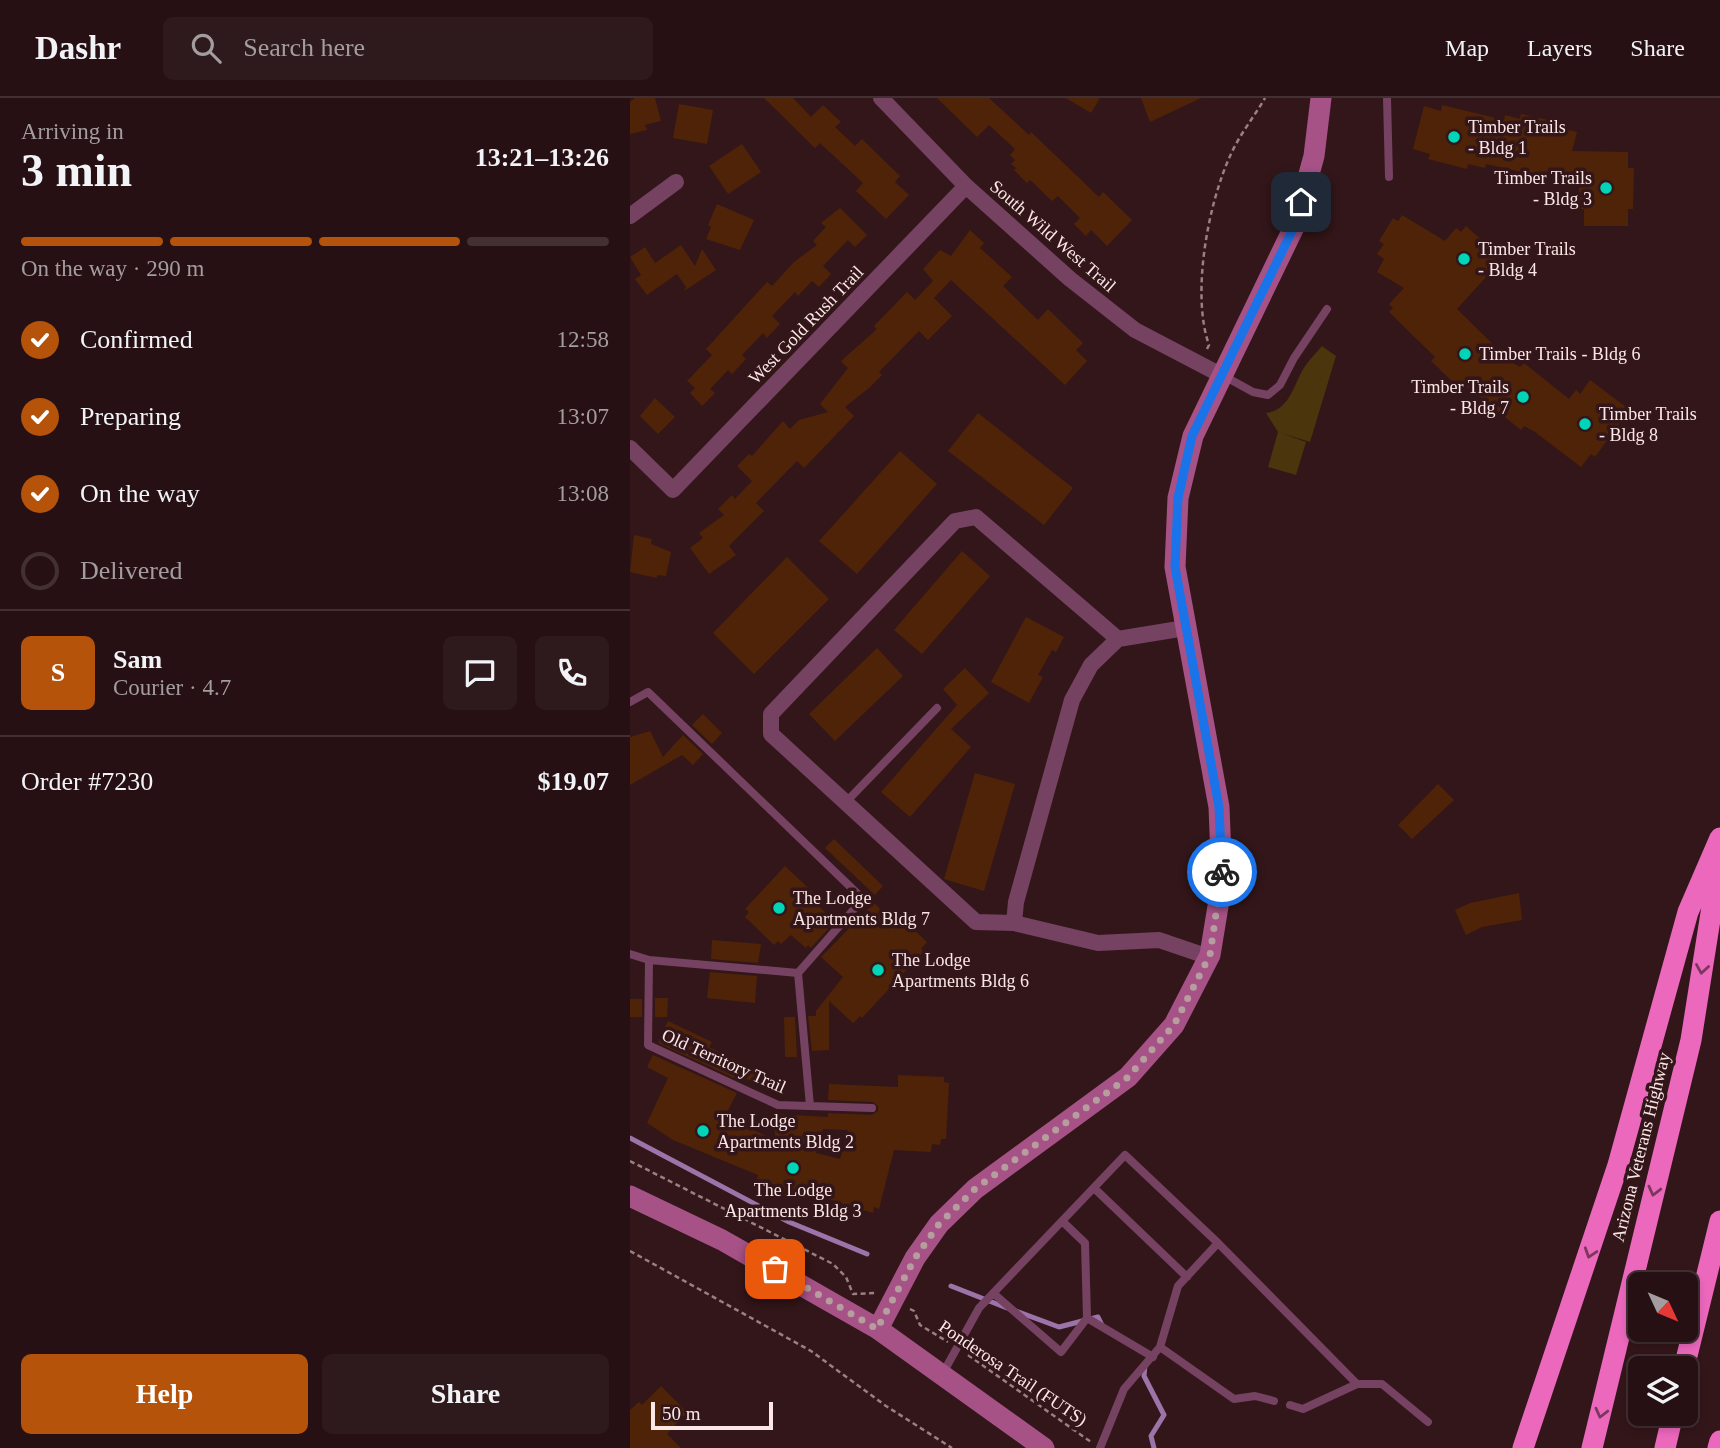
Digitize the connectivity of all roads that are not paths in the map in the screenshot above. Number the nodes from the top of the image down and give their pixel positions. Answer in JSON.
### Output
{"nodes":[{"id":1,"x":1321,"y":98,"type":"edge"},
{"id":2,"x":1387,"y":98,"type":"edge"},
{"id":3,"x":883,"y":99,"type":"edge"},
{"id":4,"x":1389,"y":177,"type":"dead end"},
{"id":5,"x":676,"y":182,"type":"dead end"},
{"id":6,"x":966,"y":186,"type":"junction"},
{"id":7,"x":630,"y":216,"type":"edge"},
{"id":8,"x":1327,"y":309,"type":"dead end"},
{"id":9,"x":1221,"y":375,"type":"junction"},
{"id":10,"x":630,"y":448,"type":"edge"},
{"id":11,"x":1185,"y":628,"type":"junction"},
{"id":12,"x":1118,"y":639,"type":"junction"},
{"id":13,"x":630,"y":702,"type":"edge"},
{"id":14,"x":937,"y":708,"type":"dead end"},
{"id":15,"x":846,"y":802,"type":"junction"},
{"id":16,"x":1720,"y":838,"type":"edge"},
{"id":17,"x":1720,"y":853,"type":"edge"},
{"id":18,"x":1014,"y":923,"type":"junction"},
{"id":19,"x":630,"y":954,"type":"edge"},
{"id":20,"x":1209,"y":957,"type":"junction"},
{"id":21,"x":649,"y":960,"type":"junction"},
{"id":22,"x":799,"y":973,"type":"junction"},
{"id":23,"x":810,"y":1106,"type":"junction"},
{"id":24,"x":872,"y":1108,"type":"dead end"},
{"id":25,"x":1094,"y":1188,"type":"junction"},
{"id":26,"x":630,"y":1196,"type":"edge"},
{"id":27,"x":1062,"y":1221,"type":"junction"},
{"id":28,"x":1720,"y":1221,"type":"edge"},
{"id":29,"x":1218,"y":1243,"type":"junction"},
{"id":30,"x":1187,"y":1277,"type":"junction"},
{"id":31,"x":993,"y":1293,"type":"junction"},
{"id":32,"x":1087,"y":1318,"type":"junction"},
{"id":33,"x":877,"y":1329,"type":"junction"},
{"id":34,"x":1160,"y":1348,"type":"junction"},
{"id":35,"x":1687,"y":1356,"type":"edge"},
{"id":36,"x":1153,"y":1357,"type":"junction"},
{"id":37,"x":942,"y":1375,"type":"junction"},
{"id":38,"x":1357,"y":1384,"type":"junction"},
{"id":39,"x":1274,"y":1401,"type":"dead end"},
{"id":40,"x":1290,"y":1405,"type":"dead end"},
{"id":41,"x":1428,"y":1422,"type":"dead end"},
{"id":42,"x":1670,"y":1426,"type":"edge"},
{"id":43,"x":1720,"y":1441,"type":"edge"},
{"id":44,"x":1044,"y":1448,"type":"edge"},
{"id":45,"x":1100,"y":1448,"type":"edge"},
{"id":46,"x":1522,"y":1448,"type":"edge"},
{"id":47,"x":1592,"y":1448,"type":"edge"},
{"id":48,"x":1665,"y":1448,"type":"edge"},
{"id":49,"x":1718,"y":1448,"type":"edge"}],
"edges":[{"from":1,"to":9,"type":"street"},
{"from":2,"to":4,"type":"lane"},
{"from":3,"to":6,"type":"street","name":"South Wild West Trail"},
{"from":5,"to":7,"type":"street"},
{"from":6,"to":9,"type":"street","name":"South Wild West Trail"},
{"from":6,"to":10,"type":"street","name":"West Gold Rush Trail"},
{"from":8,"to":9,"type":"lane"},
{"from":9,"to":11,"type":"street"},
{"from":11,"to":12,"type":"street"},
{"from":11,"to":20,"type":"street"},
{"from":12,"to":15,"type":"street"},
{"from":12,"to":18,"type":"street"},
{"from":13,"to":22,"type":"lane"},
{"from":14,"to":15,"type":"lane"},
{"from":15,"to":18,"type":"street"},
{"from":16,"to":46,"type":"highway","one_way":true},
{"from":17,"to":47,"type":"highway","name":"Arizona Veterans Highway","one_way":true},
{"from":18,"to":20,"type":"street"},
{"from":19,"to":21,"type":"lane"},
{"from":20,"to":33,"type":"street"},
{"from":21,"to":22,"type":"lane"},
{"from":21,"to":23,"type":"lane","name":"Old Territory Trail"},
{"from":22,"to":23,"type":"lane"},
{"from":23,"to":24,"type":"lane","name":"Old Territory Trail"},
{"from":25,"to":27,"type":"lane"},
{"from":25,"to":29,"type":"lane"},
{"from":25,"to":30,"type":"lane"},
{"from":26,"to":33,"type":"street"},
{"from":27,"to":31,"type":"lane"},
{"from":27,"to":32,"type":"lane"},
{"from":28,"to":35,"type":"highway"},
{"from":29,"to":30,"type":"lane"},
{"from":29,"to":38,"type":"lane"},
{"from":30,"to":34,"type":"lane"},
{"from":31,"to":32,"type":"lane"},
{"from":31,"to":37,"type":"lane"},
{"from":32,"to":36,"type":"lane"},
{"from":33,"to":37,"type":"street"},
{"from":34,"to":36,"type":"lane"},
{"from":34,"to":39,"type":"lane"},
{"from":36,"to":45,"type":"lane"},
{"from":37,"to":44,"type":"street"},
{"from":38,"to":40,"type":"lane"},
{"from":38,"to":41,"type":"lane"},
{"from":42,"to":48,"type":"highway"},
{"from":43,"to":49,"type":"highway"}]}
